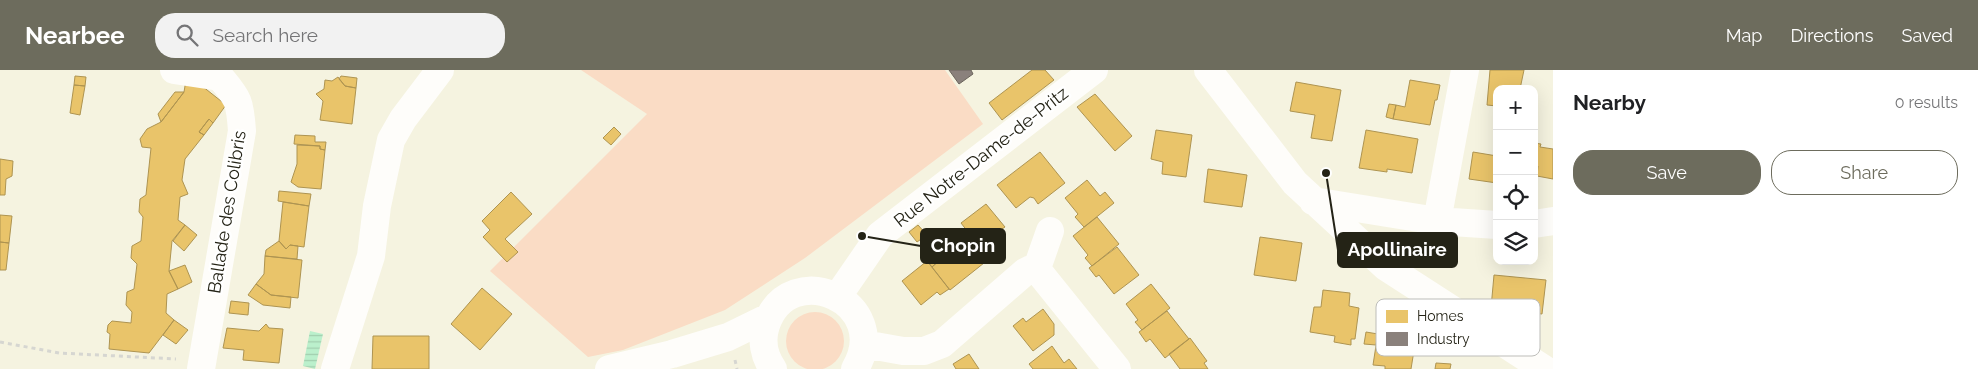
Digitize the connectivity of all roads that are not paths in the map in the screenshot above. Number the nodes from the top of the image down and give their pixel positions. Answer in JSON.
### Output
{"nodes":[{"id":1,"x":174,"y":70,"type":"edge"},
{"id":2,"x":440,"y":70,"type":"edge"},
{"id":3,"x":1094,"y":70,"type":"edge"},
{"id":4,"x":1208,"y":70,"type":"edge"},
{"id":5,"x":1465,"y":70,"type":"edge"},
{"id":6,"x":1313,"y":201,"type":"junction"},
{"id":7,"x":1438,"y":221,"type":"junction"},
{"id":8,"x":1553,"y":221,"type":"edge"},
{"id":9,"x":1538,"y":223,"type":"edge"},
{"id":10,"x":1493,"y":225,"type":"edge"},
{"id":11,"x":1050,"y":231,"type":"dead end"},
{"id":12,"x":1036,"y":271,"type":"junction"},
{"id":13,"x":838,"y":296,"type":"junction"},
{"id":14,"x":1434,"y":299,"type":"edge"},
{"id":15,"x":769,"y":316,"type":"junction"},
{"id":16,"x":728,"y":337,"type":"junction"},
{"id":17,"x":1524,"y":356,"type":"edge"},
{"id":18,"x":860,"y":357,"type":"edge"},
{"id":19,"x":768,"y":359,"type":"edge"},
{"id":20,"x":202,"y":365,"type":"edge"},
{"id":21,"x":335,"y":369,"type":"edge"},
{"id":22,"x":609,"y":369,"type":"edge"},
{"id":23,"x":1117,"y":369,"type":"edge"},
{"id":24,"x":1544,"y":369,"type":"edge"}],
"edges":[{"from":1,"to":20,"type":"street","name":"Ballade des Colibris"},
{"from":2,"to":21,"type":"street"},
{"from":3,"to":13,"type":"street","name":"Rue Notre-Dame-de-Pritz"},
{"from":4,"to":6,"type":"street"},
{"from":5,"to":7,"type":"street"},
{"from":6,"to":7,"type":"street"},
{"from":6,"to":14,"type":"street"},
{"from":7,"to":10,"type":"street"},
{"from":8,"to":9,"type":"street"},
{"from":11,"to":12,"type":"street"},
{"from":12,"to":18,"type":"street"},
{"from":12,"to":23,"type":"street"},
{"from":13,"to":15,"type":"street"},
{"from":13,"to":18,"type":"street"},
{"from":15,"to":16,"type":"street"},
{"from":15,"to":19,"type":"street"},
{"from":16,"to":19,"type":"street"},
{"from":16,"to":22,"type":"street"},
{"from":17,"to":24,"type":"street"}]}
